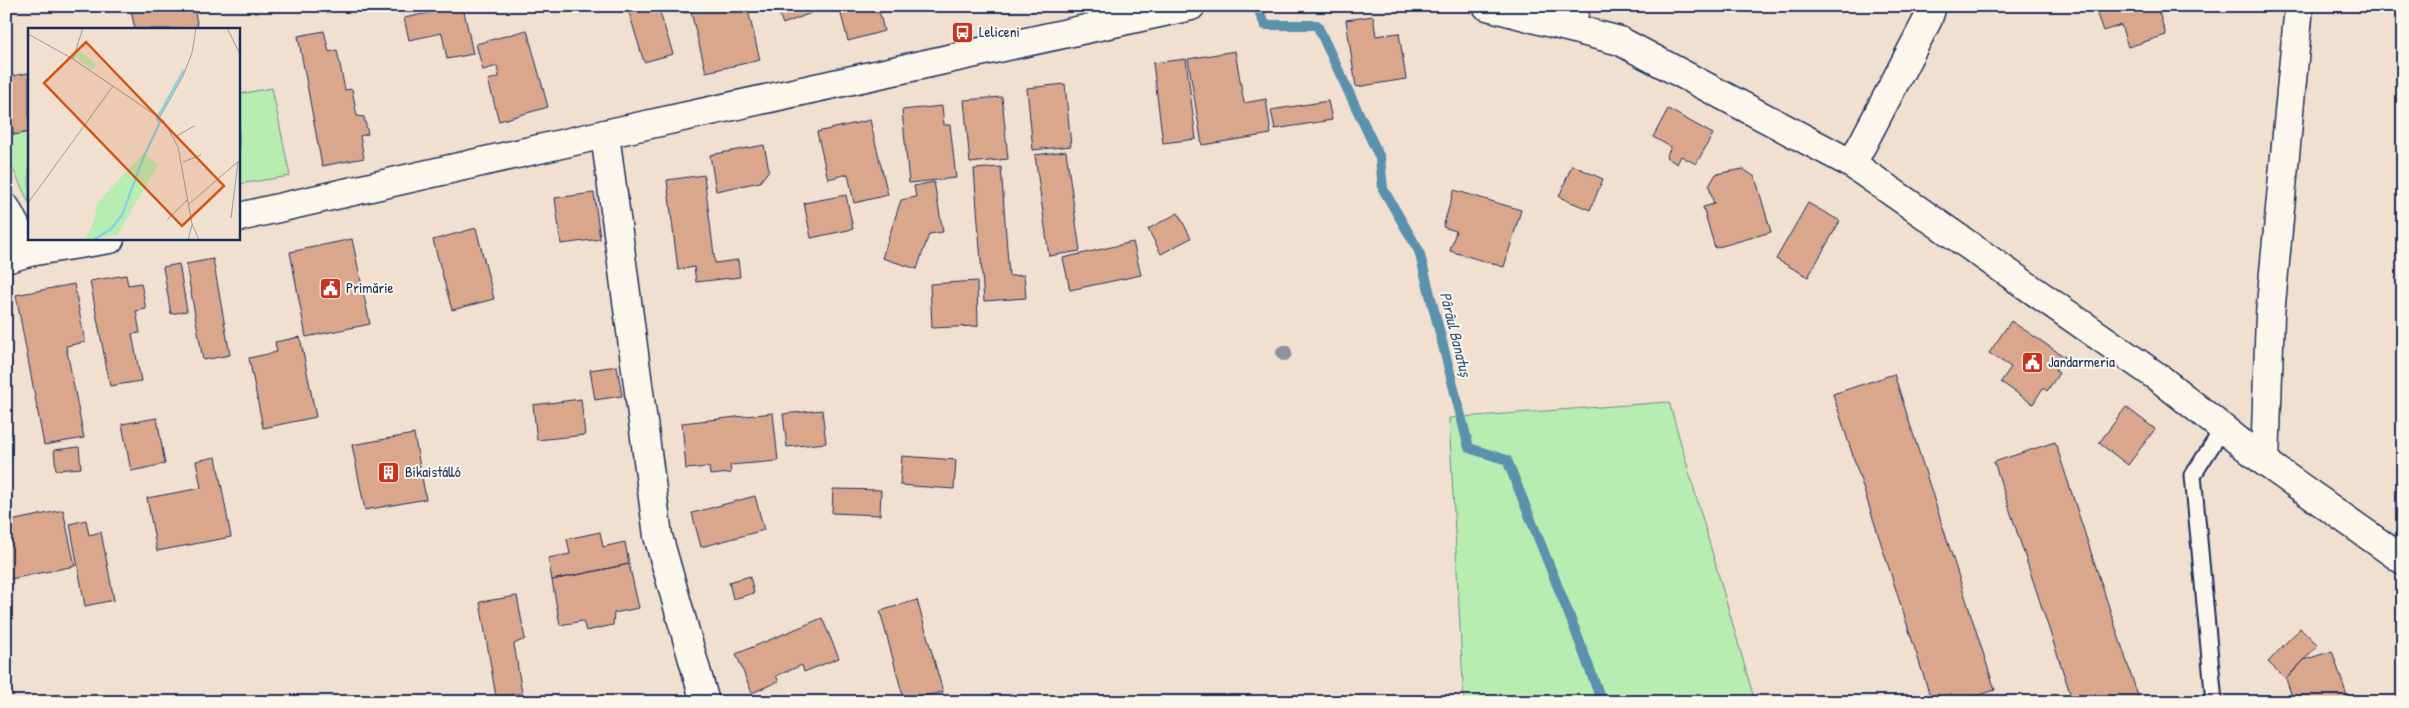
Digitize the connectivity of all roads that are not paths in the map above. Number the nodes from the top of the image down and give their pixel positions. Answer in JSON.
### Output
{"nodes":[{"id":1,"x":1191,"y":6,"type":"edge"},
{"id":2,"x":1486,"y":6,"type":"edge"},
{"id":3,"x":1932,"y":6,"type":"edge"},
{"id":4,"x":2299,"y":6,"type":"edge"},
{"id":5,"x":1573,"y":17,"type":"edge"},
{"id":6,"x":605,"y":134,"type":"junction"},
{"id":7,"x":1852,"y":164,"type":"junction"},
{"id":8,"x":6,"y":208,"type":"edge"},
{"id":9,"x":240,"y":217,"type":"edge"},
{"id":10,"x":104,"y":240,"type":"edge"},
{"id":11,"x":18,"y":255,"type":"edge"},
{"id":12,"x":2223,"y":428,"type":"junction"},
{"id":13,"x":2266,"y":462,"type":"junction"},
{"id":14,"x":2403,"y":560,"type":"edge"},
{"id":15,"x":705,"y":702,"type":"edge"},
{"id":16,"x":2214,"y":702,"type":"edge"}],
"edges":[{"from":1,"to":6,"type":"main road"},
{"from":2,"to":5,"type":"main road"},
{"from":3,"to":7,"type":"main road"},
{"from":4,"to":13,"type":"main road"},
{"from":5,"to":7,"type":"main road"},
{"from":6,"to":9,"type":"main road"},
{"from":6,"to":15,"type":"main road"},
{"from":7,"to":12,"type":"main road"},
{"from":8,"to":11,"type":"main road"},
{"from":10,"to":11,"type":"main road"},
{"from":12,"to":13,"type":"main road"},
{"from":12,"to":16,"type":"lane"},
{"from":13,"to":14,"type":"main road"}]}
